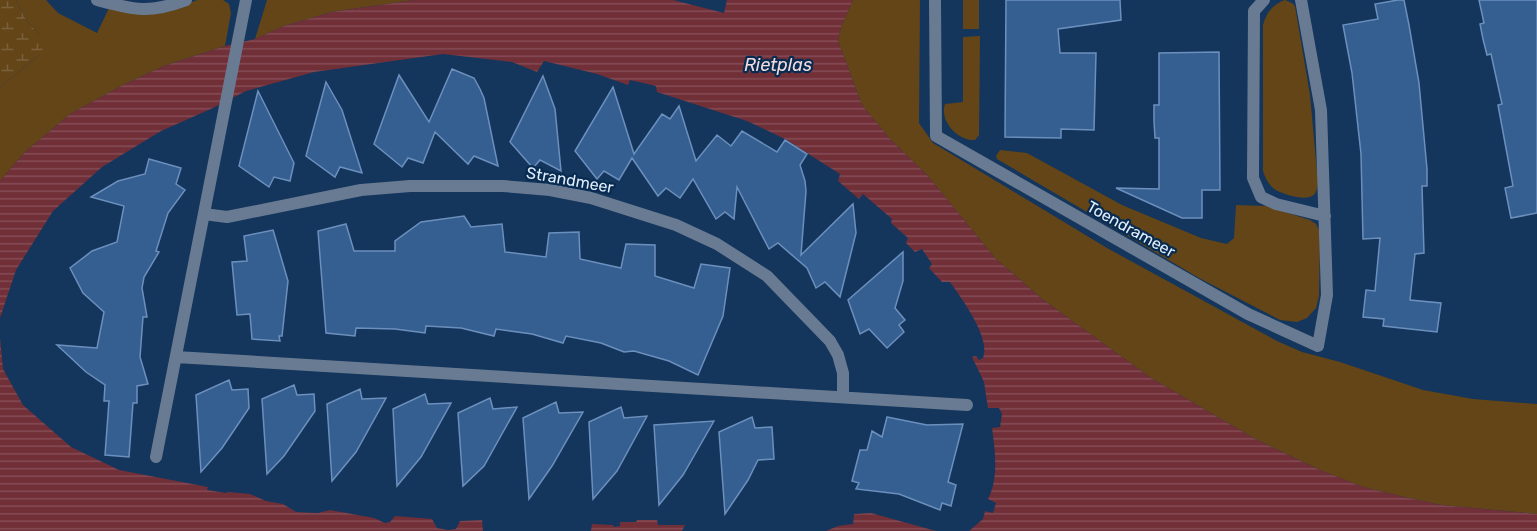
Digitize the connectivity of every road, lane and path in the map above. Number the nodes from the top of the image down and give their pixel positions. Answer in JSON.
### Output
{"nodes":[{"id":1,"x":97,"y":0,"type":"edge"},
{"id":2,"x":186,"y":0,"type":"edge"},
{"id":3,"x":246,"y":0,"type":"edge"},
{"id":4,"x":935,"y":0,"type":"edge"},
{"id":5,"x":1264,"y":0,"type":"edge"},
{"id":6,"x":1301,"y":0,"type":"edge"},
{"id":7,"x":204,"y":213,"type":"junction"},
{"id":8,"x":1325,"y":216,"type":"junction"},
{"id":9,"x":176,"y":357,"type":"junction"},
{"id":10,"x":843,"y":397,"type":"junction"},
{"id":11,"x":967,"y":405,"type":"dead end"},
{"id":12,"x":156,"y":457,"type":"dead end"}],
"edges":[{"from":1,"to":2,"type":"street"},
{"from":3,"to":7,"type":"street"},
{"from":4,"to":8,"type":"street","name":"Toendrameer"},
{"from":5,"to":8,"type":"street"},
{"from":6,"to":8,"type":"street","name":"Toendrameer"},
{"from":7,"to":9,"type":"street"},
{"from":7,"to":10,"type":"street","name":"Strandmeer"},
{"from":9,"to":10,"type":"street"},
{"from":9,"to":12,"type":"street"},
{"from":10,"to":11,"type":"street"}]}
